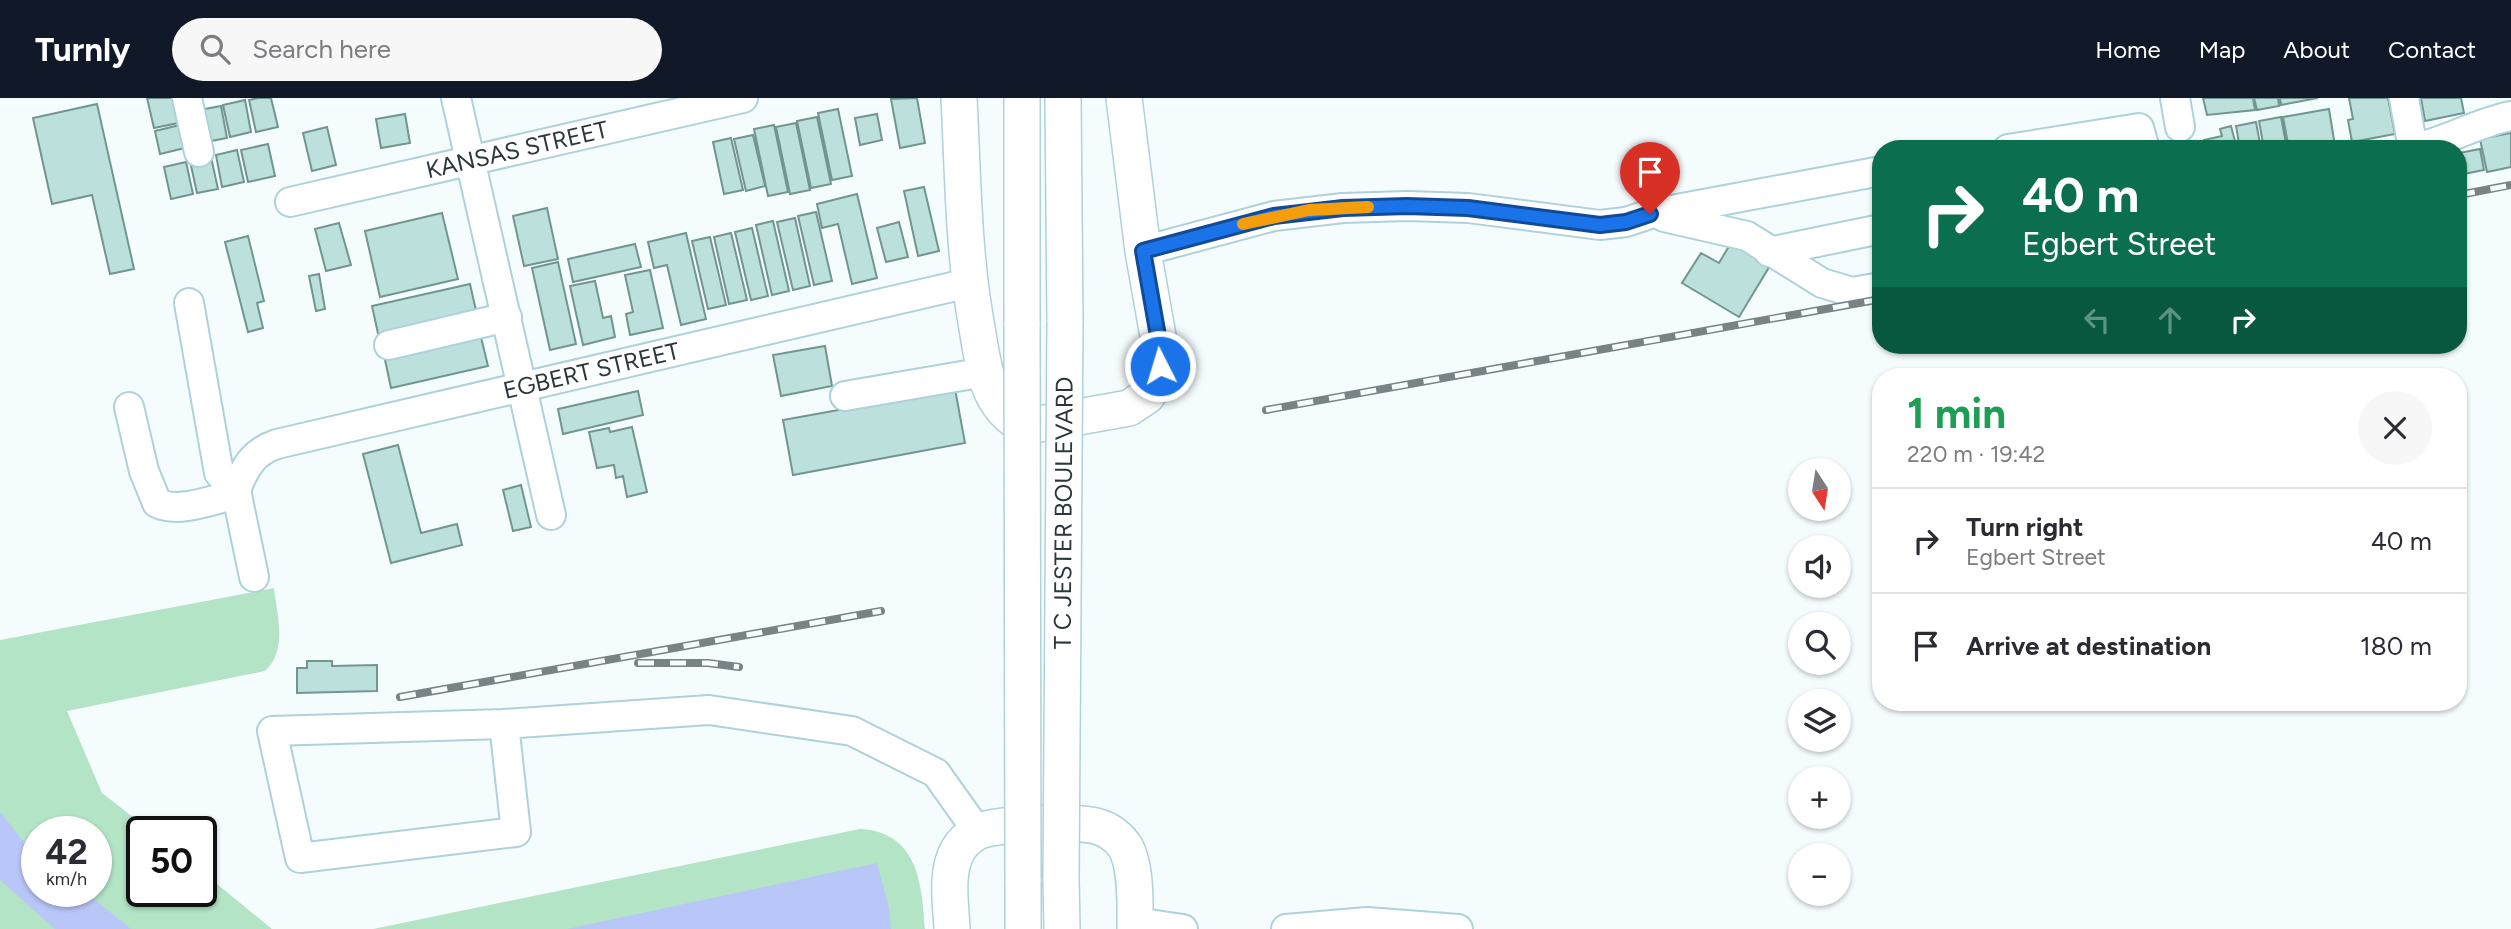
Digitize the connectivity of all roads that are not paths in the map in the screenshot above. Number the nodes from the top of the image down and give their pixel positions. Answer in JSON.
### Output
{"nodes":[{"id":1,"x":187,"y":98,"type":"edge"},
{"id":2,"x":456,"y":98,"type":"edge"},
{"id":3,"x":743,"y":98,"type":"edge"},
{"id":4,"x":959,"y":98,"type":"edge"},
{"id":5,"x":1022,"y":98,"type":"edge"},
{"id":6,"x":1063,"y":98,"type":"edge"},
{"id":7,"x":1124,"y":98,"type":"edge"},
{"id":8,"x":2175,"y":98,"type":"edge"},
{"id":9,"x":2404,"y":98,"type":"edge"},
{"id":10,"x":2511,"y":117,"type":"edge"},
{"id":11,"x":2180,"y":127,"type":"dead end"},
{"id":12,"x":2064,"y":140,"type":"edge"},
{"id":13,"x":2142,"y":140,"type":"edge"},
{"id":14,"x":2411,"y":140,"type":"edge"},
{"id":15,"x":2444,"y":140,"type":"edge"},
{"id":16,"x":199,"y":152,"type":"dead end"},
{"id":17,"x":471,"y":161,"type":"junction"},
{"id":18,"x":1872,"y":173,"type":"edge"},
{"id":19,"x":290,"y":202,"type":"dead end"},
{"id":20,"x":1650,"y":214,"type":"junction"},
{"id":21,"x":1872,"y":231,"type":"edge"},
{"id":22,"x":1143,"y":251,"type":"junction"},
{"id":23,"x":1769,"y":252,"type":"junction"},
{"id":24,"x":969,"y":283,"type":"junction"},
{"id":25,"x":1872,"y":289,"type":"edge"},
{"id":26,"x":189,"y":303,"type":"dead end"},
{"id":27,"x":507,"y":317,"type":"junction"},
{"id":28,"x":389,"y":345,"type":"dead end"},
{"id":29,"x":985,"y":372,"type":"junction"},
{"id":30,"x":522,"y":387,"type":"junction"},
{"id":31,"x":845,"y":396,"type":"dead end"},
{"id":32,"x":129,"y":407,"type":"dead end"},
{"id":33,"x":236,"y":492,"type":"junction"},
{"id":34,"x":551,"y":515,"type":"dead end"},
{"id":35,"x":254,"y":577,"type":"dead end"},
{"id":36,"x":504,"y":724,"type":"junction"},
{"id":37,"x":978,"y":832,"type":"junction"},
{"id":38,"x":1135,"y":926,"type":"edge"},
{"id":39,"x":952,"y":929,"type":"edge"},
{"id":40,"x":1023,"y":929,"type":"edge"},
{"id":41,"x":1062,"y":929,"type":"edge"},
{"id":42,"x":1183,"y":929,"type":"edge"},
{"id":43,"x":1286,"y":929,"type":"edge"},
{"id":44,"x":1458,"y":929,"type":"edge"}],
"edges":[{"from":1,"to":16,"type":"street"},
{"from":2,"to":17,"type":"street"},
{"from":3,"to":17,"type":"street","name":"KANSAS STREET"},
{"from":4,"to":24,"type":"main road"},
{"from":5,"to":40,"type":"main road","name":"T C JESTER BOULEVARD","bridge":true},
{"from":6,"to":41,"type":"main road","name":"T C JESTER BOULEVARD","bridge":true},
{"from":7,"to":22,"type":"main road"},
{"from":8,"to":11,"type":"street"},
{"from":9,"to":14,"type":"street"},
{"from":10,"to":15,"type":"street"},
{"from":12,"to":13,"type":"street"},
{"from":17,"to":19,"type":"street","name":"KANSAS STREET"},
{"from":17,"to":27,"type":"street"},
{"from":18,"to":20,"type":"street"},
{"from":20,"to":22,"type":"street"},
{"from":20,"to":23,"type":"street"},
{"from":21,"to":23,"type":"street"},
{"from":22,"to":29,"type":"main road"},
{"from":23,"to":25,"type":"street"},
{"from":24,"to":29,"type":"main road"},
{"from":24,"to":30,"type":"street","name":"EGBERT STREET"},
{"from":26,"to":33,"type":"street"},
{"from":27,"to":28,"type":"street"},
{"from":27,"to":30,"type":"street"},
{"from":29,"to":31,"type":"street"},
{"from":30,"to":33,"type":"street","name":"EGBERT STREET"},
{"from":30,"to":34,"type":"street"},
{"from":32,"to":33,"type":"street"},
{"from":33,"to":35,"type":"street"},
{"from":36,"to":36,"type":"street"},
{"from":36,"to":37,"type":"street"},
{"from":37,"to":38,"type":"main road"},
{"from":37,"to":39,"type":"main road"},
{"from":38,"to":42,"type":"street"},
{"from":43,"to":44,"type":"street"}]}
